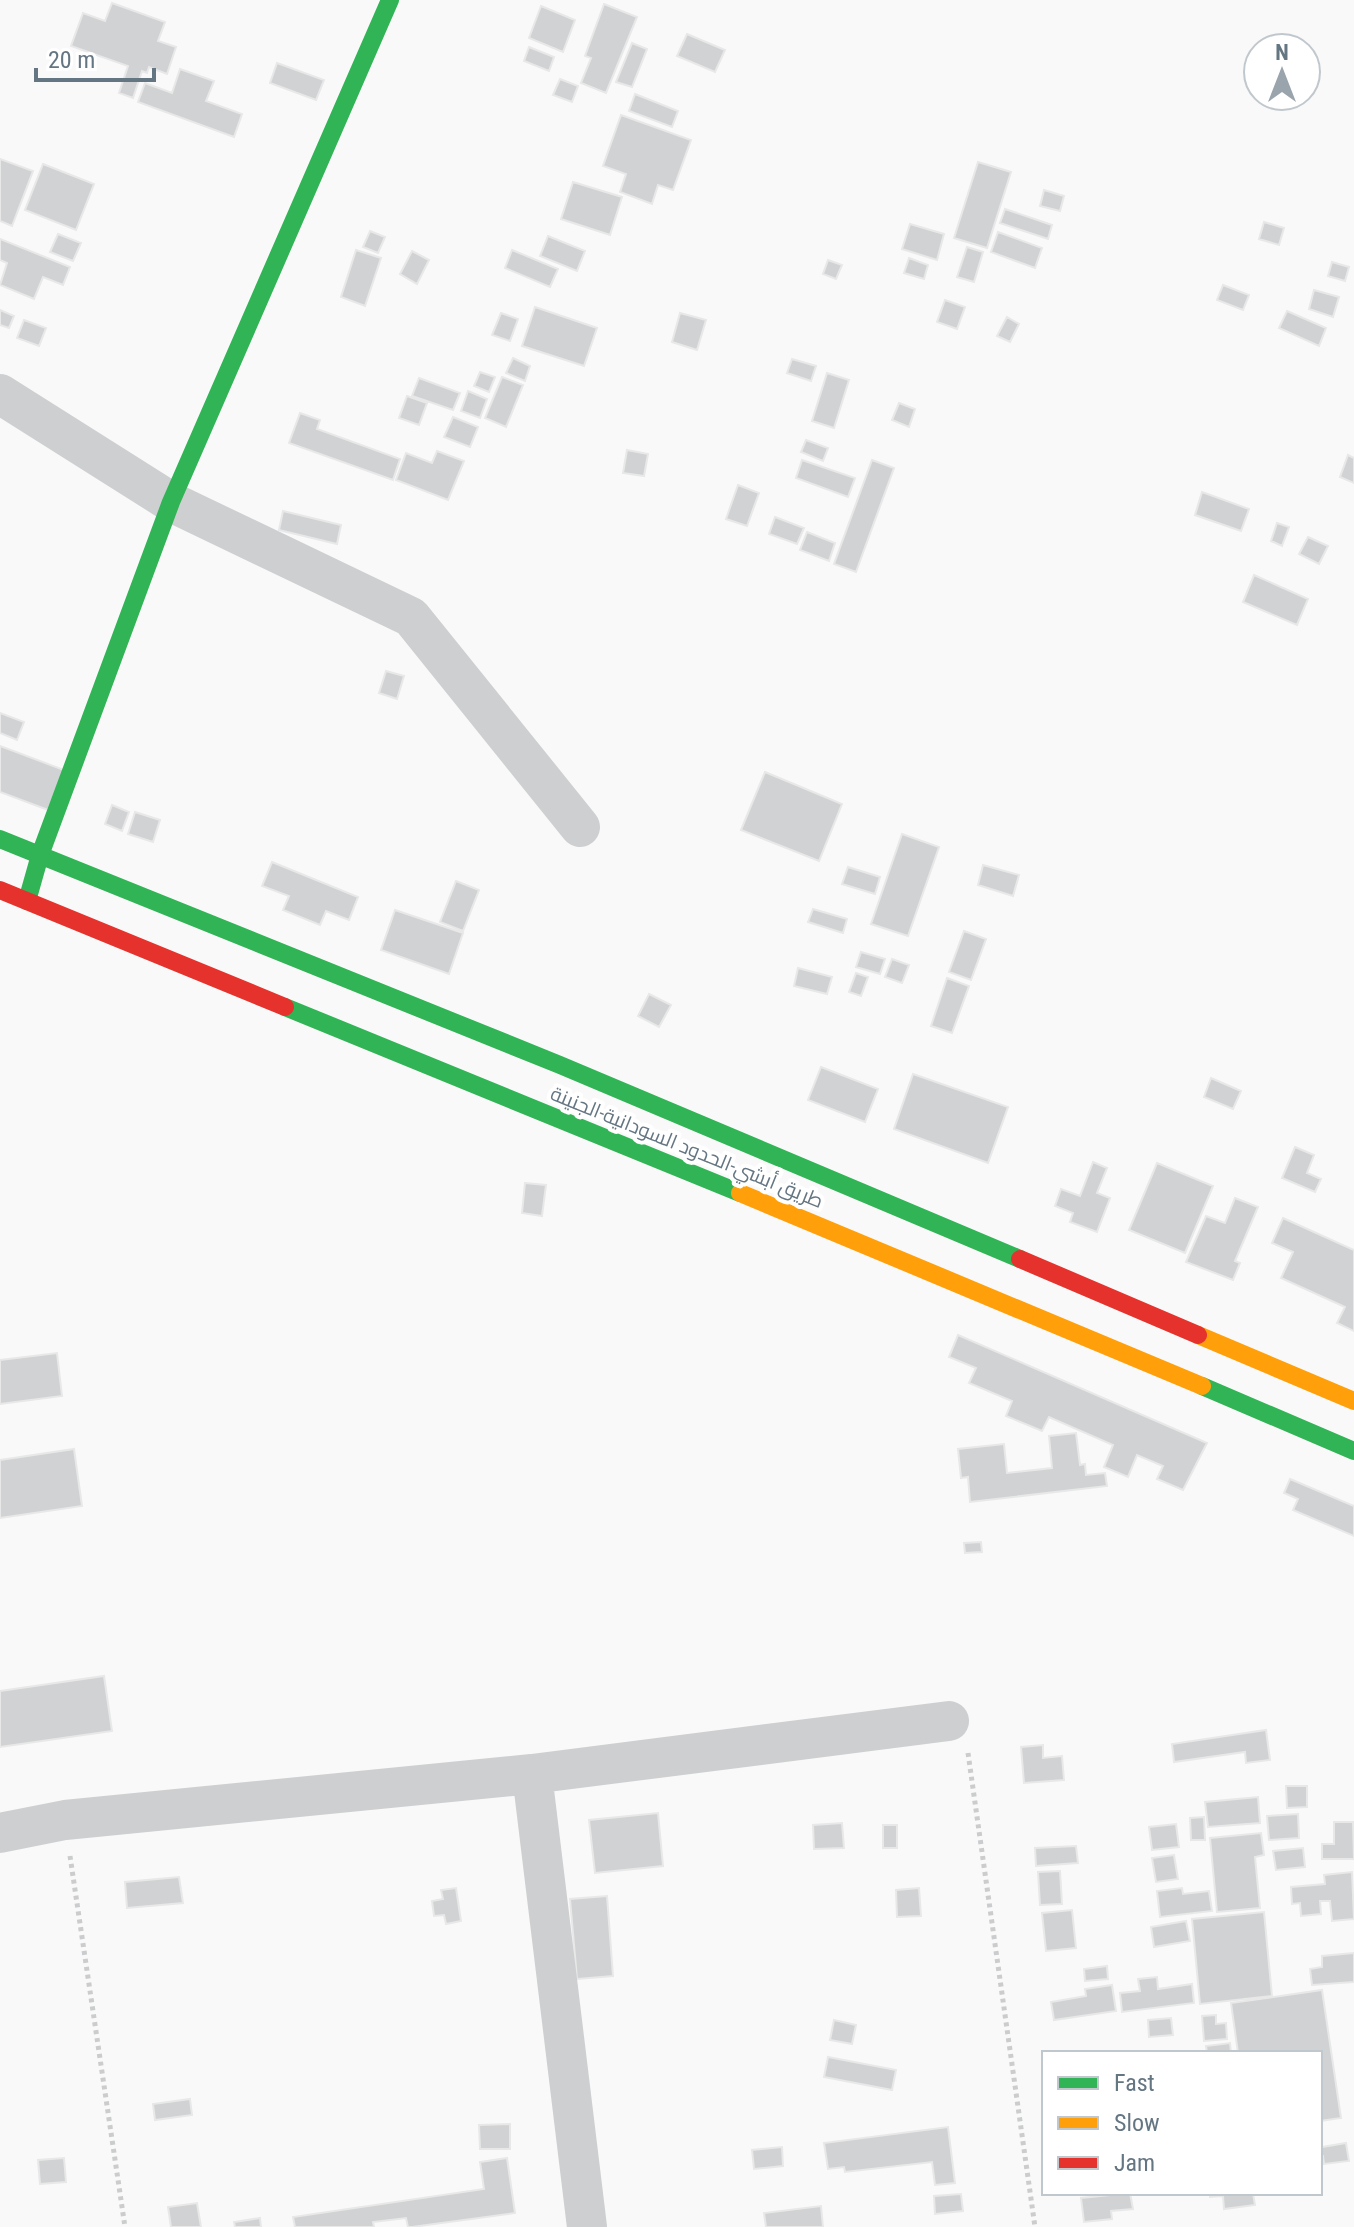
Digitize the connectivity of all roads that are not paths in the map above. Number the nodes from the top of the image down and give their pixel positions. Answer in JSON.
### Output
{"nodes":[{"id":1,"x":390,"y":0,"type":"edge"},
{"id":2,"x":0,"y":394,"type":"edge"},
{"id":3,"x":171,"y":502,"type":"junction"},
{"id":4,"x":580,"y":827,"type":"dead end"},
{"id":5,"x":0,"y":839,"type":"edge"},
{"id":6,"x":40,"y":855,"type":"junction"},
{"id":7,"x":0,"y":890,"type":"edge"},
{"id":8,"x":27,"y":901,"type":"junction"},
{"id":9,"x":1354,"y":1401,"type":"edge"},
{"id":10,"x":1354,"y":1451,"type":"edge"},
{"id":11,"x":957,"y":1731,"type":"road end"},
{"id":12,"x":532,"y":1774,"type":"junction"},
{"id":13,"x":0,"y":1833,"type":"edge"},
{"id":14,"x":587,"y":2227,"type":"edge"}],
"edges":[{"from":1,"to":3,"type":"main road"},
{"from":2,"to":3,"type":"street"},
{"from":3,"to":4,"type":"street"},
{"from":3,"to":6,"type":"main road"},
{"from":5,"to":6,"type":"main road"},
{"from":6,"to":8,"type":"main road"},
{"from":6,"to":9,"type":"main road"},
{"from":7,"to":8,"type":"main road","name":"طريق أبشي-الحدود السودانية-الجنينة"},
{"from":8,"to":10,"type":"main road","name":"طريق أبشي-الحدود السودانية-الجنينة"},
{"from":11,"to":12,"type":"street"},
{"from":12,"to":13,"type":"street"},
{"from":12,"to":14,"type":"street"}]}
